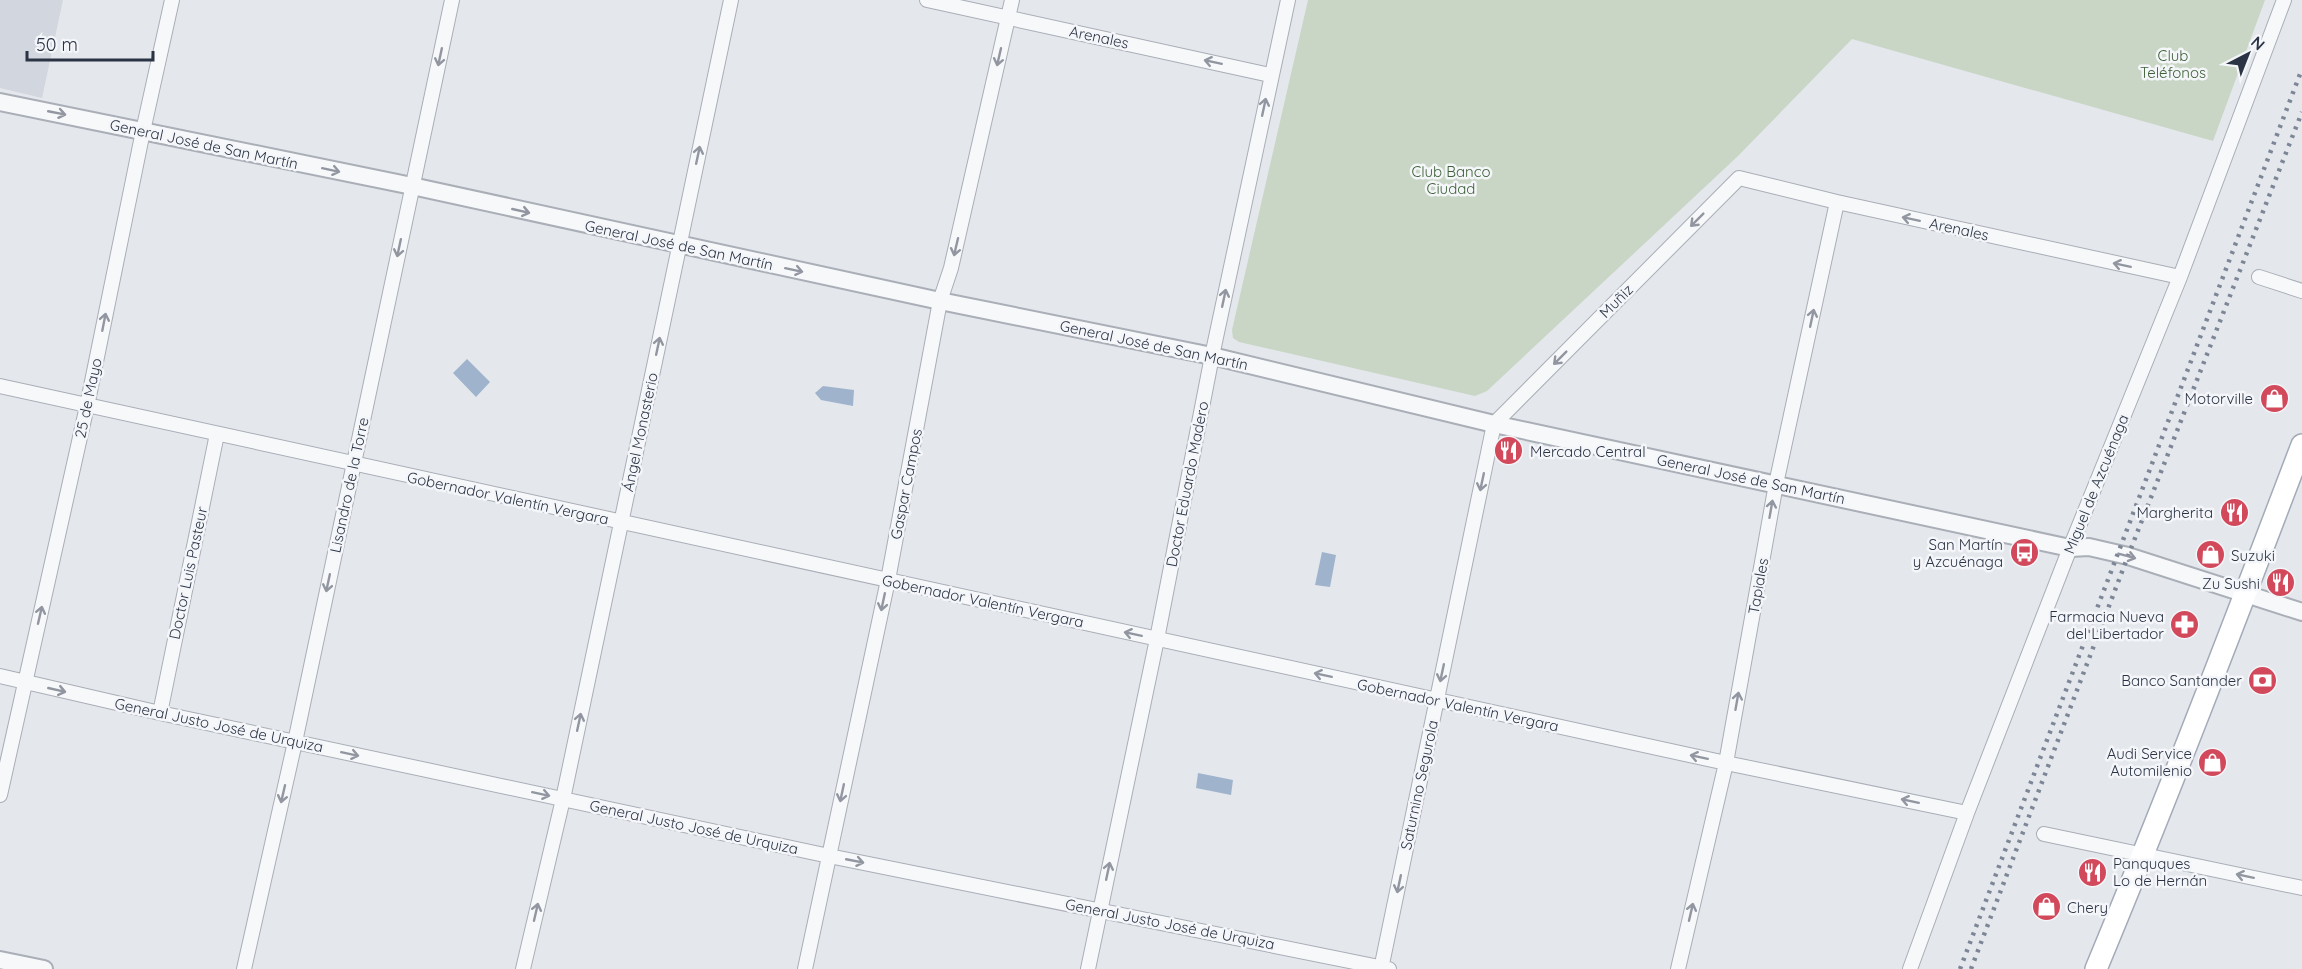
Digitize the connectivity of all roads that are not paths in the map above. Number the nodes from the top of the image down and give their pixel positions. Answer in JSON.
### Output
{"nodes":[{"id":1,"x":172,"y":0,"type":"edge"},
{"id":2,"x":452,"y":0,"type":"edge"},
{"id":3,"x":731,"y":0,"type":"edge"},
{"id":4,"x":927,"y":0,"type":"edge"},
{"id":5,"x":1012,"y":0,"type":"edge"},
{"id":6,"x":1288,"y":0,"type":"edge"},
{"id":7,"x":2284,"y":0,"type":"edge"},
{"id":8,"x":1008,"y":18,"type":"junction"},
{"id":9,"x":1270,"y":75,"type":"junction"},
{"id":10,"x":0,"y":102,"type":"edge"},
{"id":11,"x":143,"y":131,"type":"junction"},
{"id":12,"x":1738,"y":178,"type":"joint"},
{"id":13,"x":412,"y":186,"type":"junction"},
{"id":14,"x":1837,"y":202,"type":"junction"},
{"id":15,"x":679,"y":246,"type":"junction"},
{"id":16,"x":2180,"y":277,"type":"junction"},
{"id":17,"x":2259,"y":277,"type":"dead end"},
{"id":18,"x":2302,"y":291,"type":"edge"},
{"id":19,"x":940,"y":301,"type":"junction"},
{"id":20,"x":1212,"y":356,"type":"junction"},
{"id":21,"x":0,"y":386,"type":"edge"},
{"id":22,"x":87,"y":406,"type":"junction"},
{"id":23,"x":1494,"y":424,"type":"junction"},
{"id":24,"x":217,"y":434,"type":"junction"},
{"id":25,"x":2302,"y":445,"type":"edge"},
{"id":26,"x":353,"y":464,"type":"junction"},
{"id":27,"x":1776,"y":484,"type":"junction"},
{"id":28,"x":621,"y":522,"type":"junction"},
{"id":29,"x":2070,"y":549,"type":"junction"},
{"id":30,"x":888,"y":580,"type":"junction"},
{"id":31,"x":2246,"y":594,"type":"junction"},
{"id":32,"x":2302,"y":612,"type":"edge"},
{"id":33,"x":1157,"y":639,"type":"junction"},
{"id":34,"x":0,"y":676,"type":"edge"},
{"id":35,"x":25,"y":682,"type":"junction"},
{"id":36,"x":1437,"y":700,"type":"junction"},
{"id":37,"x":160,"y":712,"type":"junction"},
{"id":38,"x":295,"y":742,"type":"junction"},
{"id":39,"x":1726,"y":763,"type":"junction"},
{"id":40,"x":0,"y":795,"type":"edge"},
{"id":41,"x":563,"y":799,"type":"junction"},
{"id":42,"x":1967,"y":813,"type":"junction"},
{"id":43,"x":2044,"y":834,"type":"dead end"},
{"id":44,"x":2144,"y":854,"type":"junction"},
{"id":45,"x":829,"y":856,"type":"junction"},
{"id":46,"x":2302,"y":888,"type":"edge"},
{"id":47,"x":1100,"y":910,"type":"junction"},
{"id":48,"x":0,"y":960,"type":"edge"},
{"id":49,"x":1384,"y":968,"type":"edge"},
{"id":50,"x":44,"y":969,"type":"edge"},
{"id":51,"x":244,"y":969,"type":"edge"},
{"id":52,"x":523,"y":969,"type":"edge"},
{"id":53,"x":805,"y":969,"type":"edge"},
{"id":54,"x":1088,"y":969,"type":"edge"},
{"id":55,"x":1678,"y":969,"type":"edge"},
{"id":56,"x":1910,"y":969,"type":"edge"},
{"id":57,"x":2096,"y":969,"type":"edge"}],
"edges":[{"from":1,"to":11,"type":"street","name":"25 de Mayo"},
{"from":2,"to":13,"type":"street","name":"Lisandro de la Torre","one_way":true},
{"from":15,"to":3,"type":"street","name":"Ángel Monasterio","one_way":true},
{"from":4,"to":8,"type":"street","name":"Arenales"},
{"from":5,"to":8,"type":"street","name":"Gaspar Campos"},
{"from":6,"to":9,"type":"street","name":"Doctor Eduardo Madero"},
{"from":7,"to":16,"type":"street","name":"Miguel de Azcuénaga"},
{"from":9,"to":8,"type":"street","name":"Arenales","one_way":true},
{"from":8,"to":19,"type":"street","name":"Gaspar Campos","one_way":true},
{"from":20,"to":9,"type":"street","name":"Doctor Eduardo Madero","one_way":true},
{"from":10,"to":11,"type":"street","name":"General José de San Martín","one_way":true},
{"from":11,"to":13,"type":"street","name":"General José de San Martín","one_way":true},
{"from":22,"to":11,"type":"street","name":"25 de Mayo","one_way":true},
{"from":12,"to":14,"type":"street","name":"Arenales"},
{"from":12,"to":23,"type":"street","name":"Muñiz","one_way":true},
{"from":13,"to":15,"type":"street","name":"General José de San Martín","one_way":true},
{"from":13,"to":26,"type":"street","name":"Lisandro de la Torre","one_way":true},
{"from":16,"to":14,"type":"street","name":"Arenales","one_way":true},
{"from":27,"to":14,"type":"street","name":"Tapiales","one_way":true},
{"from":15,"to":19,"type":"street","name":"General José de San Martín","one_way":true},
{"from":28,"to":15,"type":"street","name":"Ángel Monasterio","one_way":true},
{"from":16,"to":29,"type":"street","name":"Miguel de Azcuénaga"},
{"from":17,"to":18,"type":"street"},
{"from":19,"to":20,"type":"street","name":"General José de San Martín"},
{"from":19,"to":30,"type":"street","name":"Gaspar Campos"},
{"from":20,"to":23,"type":"street","name":"General José de San Martín"},
{"from":20,"to":33,"type":"street","name":"Doctor Eduardo Madero"},
{"from":21,"to":22,"type":"street","name":"Gobernador Valentín Vergara"},
{"from":22,"to":24,"type":"street","name":"Gobernador Valentín Vergara"},
{"from":35,"to":22,"type":"street","name":"25 de Mayo","one_way":true},
{"from":23,"to":27,"type":"street","name":"General José de San Martín"},
{"from":23,"to":36,"type":"street","name":"Saturnino Segurola","one_way":true},
{"from":24,"to":26,"type":"street","name":"Gobernador Valentín Vergara"},
{"from":24,"to":37,"type":"street","name":"Doctor Luis Pasteur"},
{"from":25,"to":31,"type":"main road"},
{"from":26,"to":28,"type":"street","name":"Gobernador Valentín Vergara"},
{"from":26,"to":38,"type":"street","name":"Lisandro de la Torre","one_way":true},
{"from":27,"to":29,"type":"street","name":"General José de San Martín"},
{"from":39,"to":27,"type":"street","name":"Tapiales","one_way":true},
{"from":28,"to":30,"type":"street","name":"Gobernador Valentín Vergara"},
{"from":41,"to":28,"type":"street","name":"Ángel Monasterio","one_way":true},
{"from":29,"to":31,"type":"street","name":"General José de San Martín","one_way":true},
{"from":29,"to":42,"type":"street","name":"Miguel de Azcuénaga"},
{"from":33,"to":30,"type":"street","name":"Gobernador Valentín Vergara","one_way":true},
{"from":30,"to":45,"type":"street","name":"Gaspar Campos","one_way":true},
{"from":31,"to":32,"type":"street","name":"General José de San Martín"},
{"from":31,"to":44,"type":"main road"},
{"from":36,"to":33,"type":"street","name":"Gobernador Valentín Vergara","one_way":true},
{"from":47,"to":33,"type":"street","name":"Doctor Eduardo Madero","one_way":true},
{"from":34,"to":35,"type":"street","name":"General Justo José de Urquiza"},
{"from":35,"to":37,"type":"street","name":"General Justo José de Urquiza","one_way":true},
{"from":35,"to":40,"type":"street","name":"25 de Mayo"},
{"from":39,"to":36,"type":"street","name":"Gobernador Valentín Vergara","one_way":true},
{"from":36,"to":49,"type":"street","name":"Saturnino Segurola","one_way":true},
{"from":37,"to":38,"type":"street","name":"General Justo José de Urquiza"},
{"from":38,"to":41,"type":"street","name":"General Justo José de Urquiza","one_way":true},
{"from":38,"to":51,"type":"street","name":"Lisandro de la Torre","one_way":true},
{"from":42,"to":39,"type":"street","name":"Gobernador Valentín Vergara","one_way":true},
{"from":55,"to":39,"type":"street","name":"Tapiales","one_way":true},
{"from":41,"to":45,"type":"street","name":"General Justo José de Urquiza"},
{"from":52,"to":41,"type":"street","name":"Ángel Monasterio","one_way":true},
{"from":42,"to":56,"type":"street","name":"Miguel de Azcuénaga"},
{"from":43,"to":44,"type":"street"},
{"from":46,"to":44,"type":"street","one_way":true},
{"from":44,"to":57,"type":"main road"},
{"from":45,"to":47,"type":"street","name":"General Justo José de Urquiza","one_way":true},
{"from":45,"to":53,"type":"street","name":"Gaspar Campos"},
{"from":47,"to":49,"type":"street","name":"General Justo José de Urquiza"},
{"from":47,"to":54,"type":"street","name":"Doctor Eduardo Madero"},
{"from":48,"to":50,"type":"street"}]}
